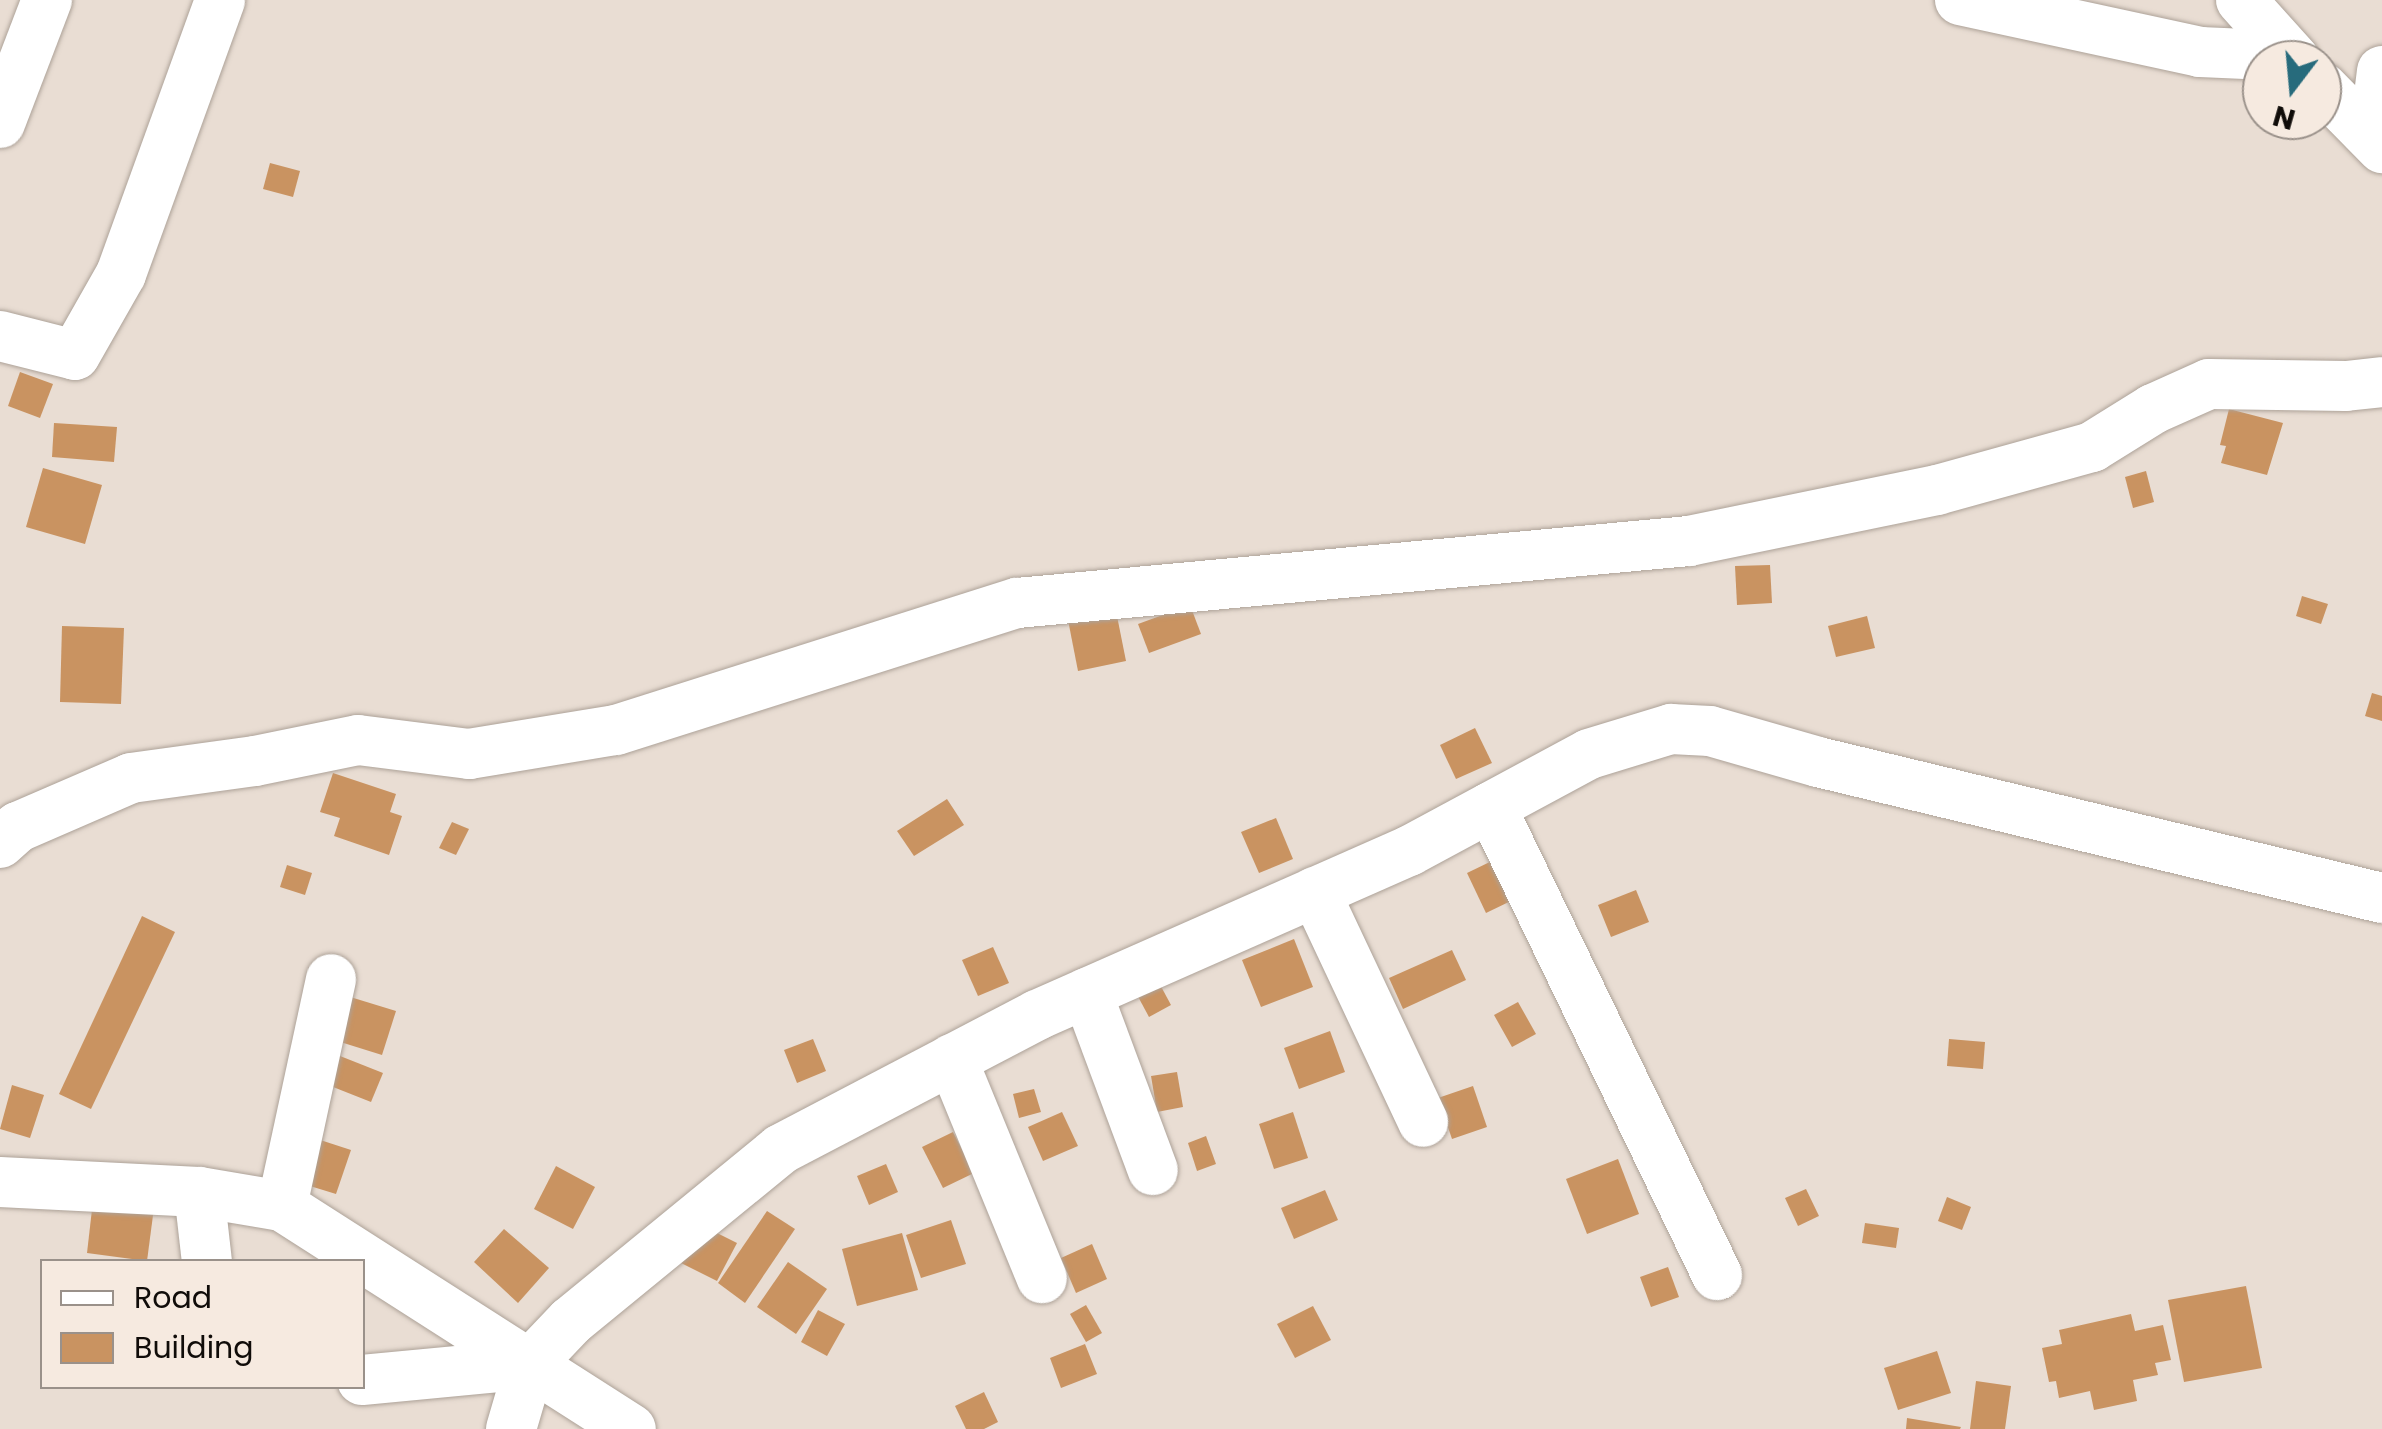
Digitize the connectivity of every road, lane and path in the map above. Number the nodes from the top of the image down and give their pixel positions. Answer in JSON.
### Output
{"nodes":[{"id":1,"x":47,"y":0,"type":"edge"},
{"id":2,"x":220,"y":0,"type":"edge"},
{"id":3,"x":1960,"y":0,"type":"edge"},
{"id":4,"x":2241,"y":0,"type":"edge"},
{"id":5,"x":2277,"y":40,"type":"edge"},
{"id":6,"x":2242,"y":59,"type":"edge"},
{"id":7,"x":2382,"y":70,"type":"edge"},
{"id":8,"x":2342,"y":107,"type":"edge"},
{"id":9,"x":2382,"y":120,"type":"edge"},
{"id":10,"x":0,"y":123,"type":"edge"},
{"id":11,"x":2382,"y":148,"type":"edge"},
{"id":12,"x":0,"y":336,"type":"edge"},
{"id":13,"x":2382,"y":382,"type":"edge"},
{"id":14,"x":1492,"y":806,"type":"junction"},
{"id":15,"x":0,"y":843,"type":"edge"},
{"id":16,"x":1315,"y":892,"type":"junction"},
{"id":17,"x":2382,"y":898,"type":"edge"},
{"id":18,"x":331,"y":979,"type":"dead end"},
{"id":19,"x":1087,"y":993,"type":"junction"},
{"id":20,"x":952,"y":1059,"type":"junction"},
{"id":21,"x":1423,"y":1122,"type":"dead end"},
{"id":22,"x":1152,"y":1170,"type":"dead end"},
{"id":23,"x":0,"y":1182,"type":"edge"},
{"id":24,"x":199,"y":1192,"type":"junction"},
{"id":25,"x":282,"y":1206,"type":"junction"},
{"id":26,"x":207,"y":1259,"type":"edge"},
{"id":27,"x":1717,"y":1276,"type":"dead end"},
{"id":28,"x":1042,"y":1278,"type":"dead end"},
{"id":29,"x":530,"y":1364,"type":"junction"},
{"id":30,"x":365,"y":1380,"type":"edge"},
{"id":31,"x":510,"y":1429,"type":"edge"},
{"id":32,"x":631,"y":1429,"type":"edge"}],
"edges":[{"from":1,"to":10,"type":"street"},
{"from":2,"to":12,"type":"street"},
{"from":3,"to":6,"type":"street"},
{"from":4,"to":5,"type":"street"},
{"from":7,"to":9,"type":"street"},
{"from":8,"to":11,"type":"street"},
{"from":13,"to":15,"type":"street"},
{"from":14,"to":16,"type":"street"},
{"from":14,"to":17,"type":"street"},
{"from":14,"to":27,"type":"street"},
{"from":16,"to":19,"type":"street"},
{"from":16,"to":21,"type":"street"},
{"from":18,"to":25,"type":"street"},
{"from":19,"to":20,"type":"street"},
{"from":19,"to":22,"type":"street"},
{"from":20,"to":28,"type":"street"},
{"from":20,"to":29,"type":"street"},
{"from":23,"to":24,"type":"street"},
{"from":24,"to":25,"type":"street"},
{"from":24,"to":26,"type":"street"},
{"from":25,"to":29,"type":"street"},
{"from":29,"to":30,"type":"street"},
{"from":29,"to":31,"type":"street"},
{"from":29,"to":32,"type":"street"}]}
